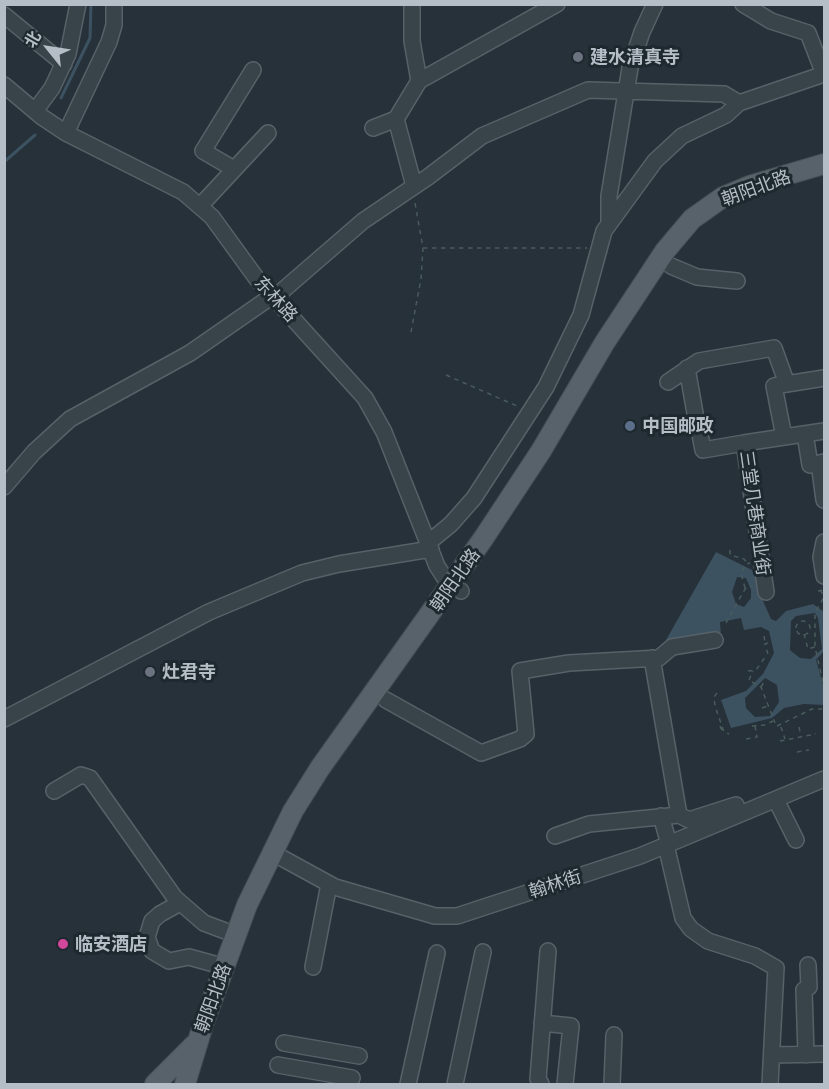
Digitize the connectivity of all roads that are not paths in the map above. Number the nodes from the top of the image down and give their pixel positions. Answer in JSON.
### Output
{"nodes":[{"id":1,"x":78,"y":4,"type":"edge"},
{"id":2,"x":114,"y":4,"type":"edge"},
{"id":3,"x":412,"y":4,"type":"edge"},
{"id":4,"x":557,"y":4,"type":"edge"},
{"id":5,"x":655,"y":4,"type":"edge"},
{"id":6,"x":743,"y":4,"type":"edge"},
{"id":7,"x":4,"y":15,"type":"edge"},
{"id":8,"x":64,"y":64,"type":"junction"},
{"id":9,"x":253,"y":70,"type":"dead end"},
{"id":10,"x":825,"y":74,"type":"edge"},
{"id":11,"x":419,"y":81,"type":"junction"},
{"id":12,"x":4,"y":85,"type":"edge"},
{"id":13,"x":626,"y":91,"type":"junction"},
{"id":14,"x":739,"y":103,"type":"junction"},
{"id":15,"x":35,"y":111,"type":"junction"},
{"id":16,"x":396,"y":119,"type":"junction"},
{"id":17,"x":373,"y":129,"type":"dead end"},
{"id":18,"x":66,"y":133,"type":"junction"},
{"id":19,"x":268,"y":133,"type":"dead end"},
{"id":20,"x":825,"y":164,"type":"edge"},
{"id":21,"x":234,"y":170,"type":"junction"},
{"id":22,"x":825,"y":177,"type":"edge"},
{"id":23,"x":412,"y":187,"type":"junction"},
{"id":24,"x":201,"y":205,"type":"junction"},
{"id":25,"x":609,"y":222,"type":"junction"},
{"id":26,"x":671,"y":266,"type":"junction"},
{"id":27,"x":737,"y":281,"type":"dead end"},
{"id":28,"x":273,"y":297,"type":"junction"},
{"id":29,"x":687,"y":368,"type":"junction"},
{"id":30,"x":825,"y":378,"type":"edge"},
{"id":31,"x":668,"y":382,"type":"dead end"},
{"id":32,"x":787,"y":384,"type":"junction"},
{"id":33,"x":695,"y":413,"type":"dead end"},
{"id":34,"x":699,"y":429,"type":"dead end"},
{"id":35,"x":825,"y":431,"type":"edge"},
{"id":36,"x":806,"y":434,"type":"junction"},
{"id":37,"x":783,"y":437,"type":"junction"},
{"id":38,"x":744,"y":443,"type":"junction"},
{"id":39,"x":822,"y":463,"type":"edge"},
{"id":40,"x":4,"y":487,"type":"edge"},
{"id":41,"x":825,"y":500,"type":"edge"},
{"id":42,"x":825,"y":542,"type":"edge"},
{"id":43,"x":429,"y":546,"type":"junction"},
{"id":44,"x":821,"y":586,"type":"edge"},
{"id":45,"x":456,"y":588,"type":"junction"},
{"id":46,"x":766,"y":592,"type":"dead end"},
{"id":47,"x":715,"y":640,"type":"dead end"},
{"id":48,"x":652,"y":658,"type":"junction"},
{"id":49,"x":386,"y":700,"type":"junction"},
{"id":50,"x":4,"y":719,"type":"edge"},
{"id":51,"x":825,"y":779,"type":"edge"},
{"id":52,"x":54,"y":791,"type":"dead end"},
{"id":53,"x":776,"y":800,"type":"junction"},
{"id":54,"x":736,"y":805,"type":"dead end"},
{"id":55,"x":679,"y":815,"type":"junction"},
{"id":56,"x":661,"y":816,"type":"junction"},
{"id":57,"x":555,"y":836,"type":"dead end"},
{"id":58,"x":796,"y":840,"type":"dead end"},
{"id":59,"x":668,"y":844,"type":"junction"},
{"id":60,"x":282,"y":858,"type":"junction"},
{"id":61,"x":329,"y":884,"type":"junction"},
{"id":62,"x":180,"y":903,"type":"junction"},
{"id":63,"x":236,"y":935,"type":"junction"},
{"id":64,"x":548,"y":951,"type":"dead end"},
{"id":65,"x":483,"y":952,"type":"dead end"},
{"id":66,"x":437,"y":953,"type":"dead end"},
{"id":67,"x":808,"y":965,"type":"dead end"},
{"id":68,"x":225,"y":967,"type":"junction"},
{"id":69,"x":313,"y":967,"type":"dead end"},
{"id":70,"x":542,"y":1023,"type":"junction"},
{"id":71,"x":614,"y":1035,"type":"dead end"},
{"id":72,"x":199,"y":1038,"type":"junction"},
{"id":73,"x":284,"y":1043,"type":"dead end"},
{"id":74,"x":324,"y":1050,"type":"junction"},
{"id":75,"x":825,"y":1054,"type":"edge"},
{"id":76,"x":772,"y":1055,"type":"junction"},
{"id":77,"x":806,"y":1055,"type":"junction"},
{"id":78,"x":358,"y":1056,"type":"dead end"},
{"id":79,"x":278,"y":1065,"type":"dead end"},
{"id":80,"x":319,"y":1075,"type":"junction"},
{"id":81,"x":352,"y":1078,"type":"dead end"},
{"id":82,"x":155,"y":1084,"type":"edge"},
{"id":83,"x":185,"y":1084,"type":"edge"},
{"id":84,"x":198,"y":1084,"type":"edge"},
{"id":85,"x":408,"y":1084,"type":"edge"},
{"id":86,"x":455,"y":1084,"type":"edge"},
{"id":87,"x":541,"y":1084,"type":"edge"},
{"id":88,"x":565,"y":1084,"type":"edge"},
{"id":89,"x":612,"y":1084,"type":"edge"},
{"id":90,"x":770,"y":1084,"type":"edge"}],
"edges":[{"from":1,"to":8,"type":"street"},
{"from":2,"to":18,"type":"street"},
{"from":3,"to":11,"type":"street"},
{"from":4,"to":11,"type":"street"},
{"from":5,"to":13,"type":"street"},
{"from":6,"to":10,"type":"street"},
{"from":7,"to":8,"type":"street"},
{"from":8,"to":15,"type":"street"},
{"from":9,"to":21,"type":"street"},
{"from":10,"to":14,"type":"street"},
{"from":11,"to":16,"type":"street"},
{"from":12,"to":15,"type":"street","name":"东林路"},
{"from":13,"to":14,"type":"street"},
{"from":13,"to":23,"type":"street"},
{"from":13,"to":25,"type":"street"},
{"from":14,"to":25,"type":"street"},
{"from":15,"to":18,"type":"street","name":"东林路"},
{"from":16,"to":17,"type":"street"},
{"from":16,"to":23,"type":"street"},
{"from":18,"to":24,"type":"street","name":"东林路"},
{"from":19,"to":21,"type":"street"},
{"from":20,"to":45,"type":"main road","name":"朝阳北路"},
{"from":21,"to":24,"type":"street"},
{"from":22,"to":26,"type":"main road","name":"朝阳北路"},
{"from":23,"to":28,"type":"street"},
{"from":24,"to":28,"type":"street","name":"东林路"},
{"from":25,"to":43,"type":"street"},
{"from":26,"to":27,"type":"street"},
{"from":26,"to":45,"type":"main road","name":"朝阳北路"},
{"from":28,"to":40,"type":"street"},
{"from":28,"to":43,"type":"street","name":"东林路"},
{"from":29,"to":31,"type":"street"},
{"from":29,"to":32,"type":"street"},
{"from":29,"to":33,"type":"street"},
{"from":30,"to":32,"type":"street"},
{"from":32,"to":37,"type":"street"},
{"from":34,"to":38,"type":"street"},
{"from":35,"to":36,"type":"street","name":"三堂几巷商业街"},
{"from":36,"to":37,"type":"street","name":"三堂几巷商业街"},
{"from":36,"to":39,"type":"street"},
{"from":37,"to":38,"type":"street","name":"三堂几巷商业街"},
{"from":38,"to":46,"type":"street","name":"三堂几巷商业街"},
{"from":39,"to":41,"type":"street"},
{"from":42,"to":44,"type":"street"},
{"from":43,"to":45,"type":"street","name":"东林路"},
{"from":43,"to":50,"type":"street"},
{"from":45,"to":49,"type":"main road","name":"朝阳北路"},
{"from":45,"to":63,"type":"main road","name":"朝阳北路"},
{"from":47,"to":48,"type":"street"},
{"from":48,"to":49,"type":"street"},
{"from":48,"to":55,"type":"street"},
{"from":49,"to":60,"type":"main road","name":"朝阳北路"},
{"from":51,"to":53,"type":"street","name":"翰林街"},
{"from":52,"to":62,"type":"street"},
{"from":53,"to":58,"type":"street"},
{"from":53,"to":59,"type":"street","name":"翰林街"},
{"from":54,"to":55,"type":"street"},
{"from":55,"to":56,"type":"street"},
{"from":56,"to":57,"type":"street"},
{"from":56,"to":59,"type":"street"},
{"from":59,"to":61,"type":"street","name":"翰林街"},
{"from":59,"to":76,"type":"street"},
{"from":60,"to":61,"type":"street","name":"翰林街"},
{"from":60,"to":84,"type":"main road","name":"朝阳北路"},
{"from":61,"to":69,"type":"street"},
{"from":62,"to":63,"type":"street"},
{"from":62,"to":68,"type":"street"},
{"from":63,"to":68,"type":"main road","name":"朝阳北路"},
{"from":64,"to":70,"type":"street"},
{"from":65,"to":86,"type":"street"},
{"from":66,"to":85,"type":"street"},
{"from":67,"to":77,"type":"street"},
{"from":68,"to":72,"type":"main road","name":"朝阳北路"},
{"from":70,"to":87,"type":"street"},
{"from":70,"to":88,"type":"street"},
{"from":71,"to":89,"type":"street"},
{"from":72,"to":82,"type":"main road"},
{"from":72,"to":83,"type":"main road","name":"朝阳北路"},
{"from":73,"to":74,"type":"street"},
{"from":74,"to":78,"type":"street"},
{"from":74,"to":80,"type":"street"},
{"from":75,"to":77,"type":"street"},
{"from":76,"to":77,"type":"street"},
{"from":76,"to":90,"type":"street"},
{"from":79,"to":80,"type":"street"},
{"from":80,"to":81,"type":"street"}]}
